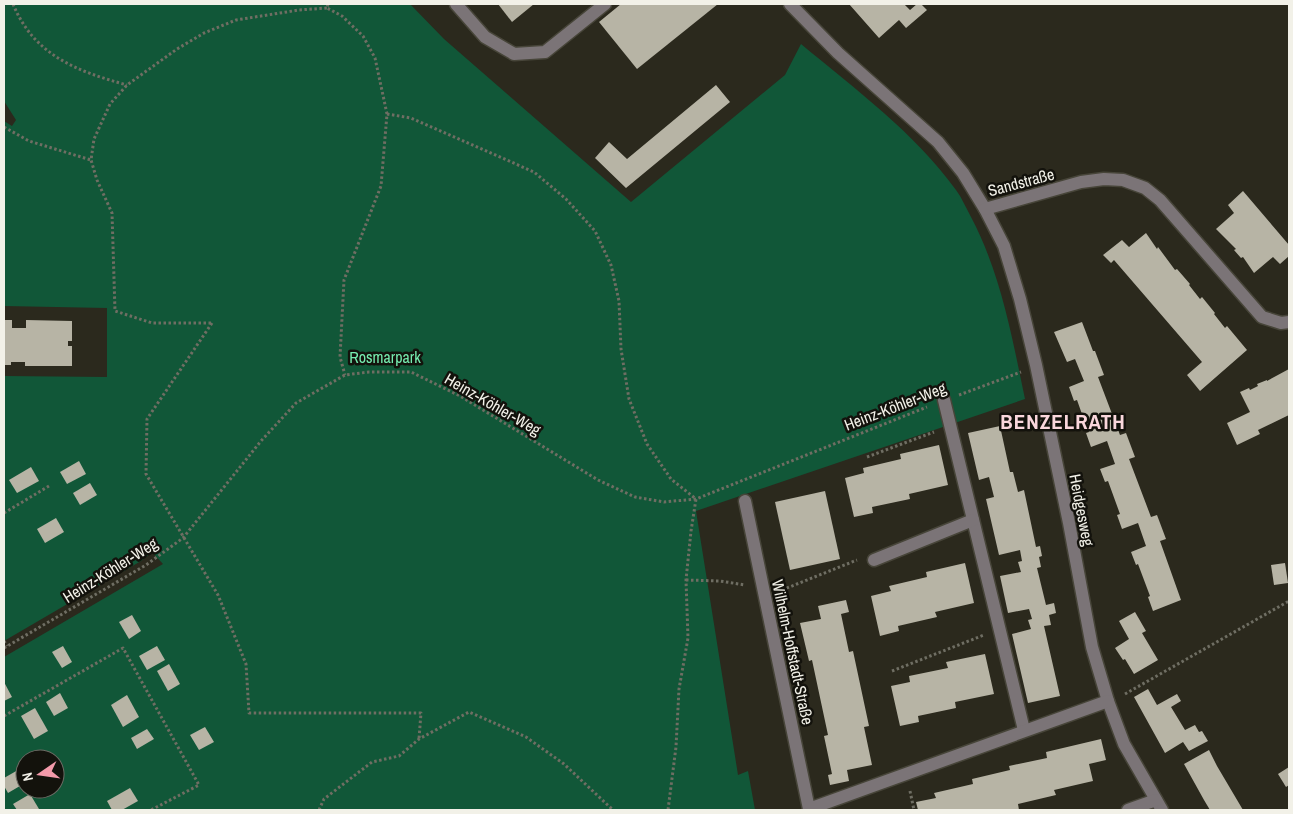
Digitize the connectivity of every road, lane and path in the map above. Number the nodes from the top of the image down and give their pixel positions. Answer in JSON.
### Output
{"nodes":[{"id":1,"x":13,"y":4,"type":"edge"},
{"id":2,"x":456,"y":4,"type":"edge"},
{"id":3,"x":605,"y":4,"type":"edge"},
{"id":4,"x":790,"y":4,"type":"edge"},
{"id":5,"x":327,"y":6,"type":"edge"},
{"id":6,"x":127,"y":85,"type":"junction"},
{"id":7,"x":387,"y":114,"type":"junction"},
{"id":8,"x":4,"y":127,"type":"edge"},
{"id":9,"x":91,"y":160,"type":"junction"},
{"id":10,"x":985,"y":209,"type":"junction"},
{"id":11,"x":1289,"y":322,"type":"edge"},
{"id":12,"x":1036,"y":365,"type":"junction"},
{"id":13,"x":345,"y":374,"type":"junction"},
{"id":14,"x":944,"y":400,"type":"junction"},
{"id":15,"x":951,"y":425,"type":"junction"},
{"id":16,"x":867,"y":457,"type":"dead end"},
{"id":17,"x":49,"y":486,"type":"dead end"},
{"id":18,"x":696,"y":499,"type":"junction"},
{"id":19,"x":745,"y":501,"type":"dead end"},
{"id":20,"x":4,"y":513,"type":"edge"},
{"id":21,"x":972,"y":520,"type":"junction"},
{"id":22,"x":183,"y":538,"type":"junction"},
{"id":23,"x":874,"y":560,"type":"dead end"},
{"id":24,"x":1289,"y":601,"type":"edge"},
{"id":25,"x":999,"y":629,"type":"junction"},
{"id":26,"x":4,"y":641,"type":"edge"},
{"id":27,"x":5,"y":647,"type":"edge"},
{"id":28,"x":892,"y":671,"type":"dead end"},
{"id":29,"x":1108,"y":701,"type":"junction"},
{"id":30,"x":4,"y":716,"type":"edge"},
{"id":31,"x":1024,"y":730,"type":"junction"},
{"id":32,"x":419,"y":739,"type":"junction"},
{"id":33,"x":1159,"y":805,"type":"edge"},
{"id":34,"x":151,"y":810,"type":"edge"},
{"id":35,"x":319,"y":810,"type":"edge"},
{"id":36,"x":613,"y":810,"type":"edge"},
{"id":37,"x":668,"y":810,"type":"edge"},
{"id":38,"x":809,"y":810,"type":"edge"},
{"id":39,"x":1128,"y":810,"type":"edge"}],
"edges":[{"from":1,"to":6,"type":"path"},
{"from":2,"to":3,"type":"street"},
{"from":4,"to":10,"type":"street","name":"Sandstraße"},
{"from":5,"to":6,"type":"path"},
{"from":5,"to":7,"type":"path"},
{"from":6,"to":9,"type":"path"},
{"from":7,"to":13,"type":"path"},
{"from":7,"to":18,"type":"path"},
{"from":8,"to":9,"type":"path"},
{"from":9,"to":22,"type":"path"},
{"from":10,"to":11,"type":"street","name":"Sandstraße"},
{"from":10,"to":12,"type":"street","name":"Heidgesweg"},
{"from":12,"to":14,"type":"path","name":"Heinz-Köhler-Weg"},
{"from":12,"to":29,"type":"street","name":"Heidgesweg"},
{"from":13,"to":18,"type":"path","name":"Heinz-Köhler-Weg"},
{"from":13,"to":22,"type":"path","name":"Heinz-Köhler-Weg"},
{"from":14,"to":15,"type":"street"},
{"from":14,"to":18,"type":"path","name":"Heinz-Köhler-Weg"},
{"from":15,"to":16,"type":"path"},
{"from":15,"to":21,"type":"street"},
{"from":17,"to":20,"type":"path"},
{"from":18,"to":37,"type":"path"},
{"from":19,"to":38,"type":"street","name":"Wilhelm-Hoffstadt-Straße"},
{"from":21,"to":23,"type":"street"},
{"from":21,"to":25,"type":"street"},
{"from":22,"to":27,"type":"path","name":"Heinz-Köhler-Weg"},
{"from":22,"to":32,"type":"path"},
{"from":24,"to":29,"type":"path"},
{"from":25,"to":28,"type":"path"},
{"from":25,"to":31,"type":"street"},
{"from":26,"to":27,"type":"path"},
{"from":29,"to":31,"type":"street","name":"Wilhelm-Hoffstadt-Straße"},
{"from":29,"to":33,"type":"street","name":"Heidgesweg"},
{"from":30,"to":34,"type":"path"},
{"from":31,"to":38,"type":"street","name":"Wilhelm-Hoffstadt-Straße"},
{"from":32,"to":35,"type":"path"},
{"from":32,"to":36,"type":"path"},
{"from":33,"to":39,"type":"street"}]}
